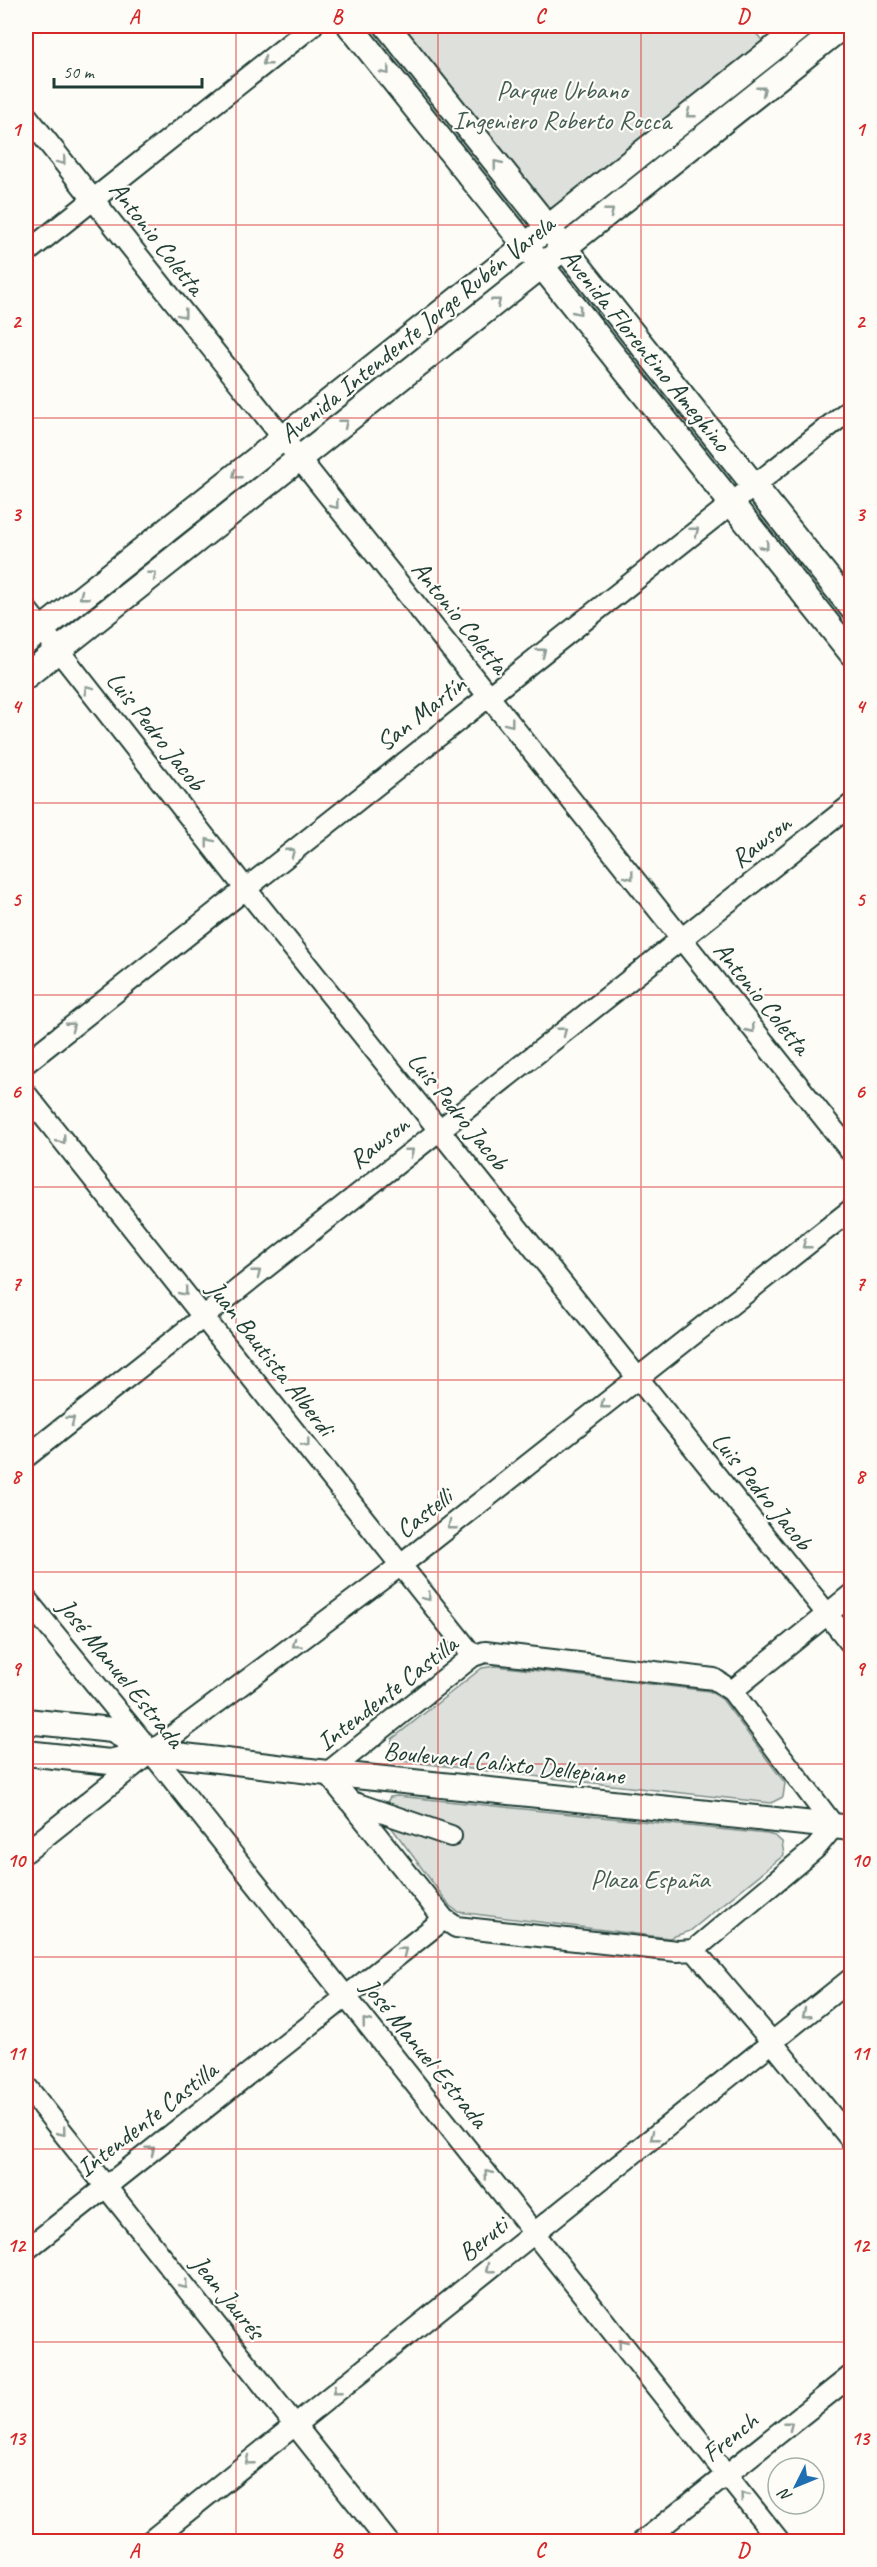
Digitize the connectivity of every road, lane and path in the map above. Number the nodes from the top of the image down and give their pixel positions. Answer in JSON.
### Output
{"nodes":[{"id":1,"x":312,"y":26,"type":"edge"},
{"id":2,"x":350,"y":26,"type":"edge"},
{"id":3,"x":387,"y":26,"type":"edge"},
{"id":4,"x":802,"y":26,"type":"edge"},
{"id":5,"x":843,"y":26,"type":"edge"},
{"id":6,"x":26,"y":115,"type":"edge"},
{"id":7,"x":92,"y":200,"type":"junction"},
{"id":8,"x":548,"y":227,"type":"junction"},
{"id":9,"x":525,"y":245,"type":"junction"},
{"id":10,"x":564,"y":248,"type":"junction"},
{"id":11,"x":26,"y":253,"type":"edge"},
{"id":12,"x":542,"y":266,"type":"junction"},
{"id":13,"x":852,"y":408,"type":"edge"},
{"id":14,"x":282,"y":439,"type":"junction"},
{"id":15,"x":298,"y":460,"type":"junction"},
{"id":16,"x":753,"y":485,"type":"junction"},
{"id":17,"x":730,"y":502,"type":"junction"},
{"id":18,"x":26,"y":609,"type":"edge"},
{"id":19,"x":852,"y":609,"type":"edge"},
{"id":20,"x":34,"y":636,"type":"edge"},
{"id":21,"x":58,"y":650,"type":"junction"},
{"id":22,"x":852,"y":654,"type":"edge"},
{"id":23,"x":26,"y":676,"type":"edge"},
{"id":24,"x":488,"y":695,"type":"junction"},
{"id":25,"x":852,"y":804,"type":"edge"},
{"id":26,"x":245,"y":888,"type":"junction"},
{"id":27,"x":680,"y":939,"type":"junction"},
{"id":28,"x":26,"y":1062,"type":"edge"},
{"id":29,"x":26,"y":1094,"type":"edge"},
{"id":30,"x":438,"y":1130,"type":"junction"},
{"id":31,"x":852,"y":1153,"type":"edge"},
{"id":32,"x":852,"y":1209,"type":"edge"},
{"id":33,"x":203,"y":1316,"type":"junction"},
{"id":34,"x":637,"y":1378,"type":"junction"},
{"id":35,"x":26,"y":1457,"type":"edge"},
{"id":36,"x":401,"y":1565,"type":"junction"},
{"id":37,"x":852,"y":1594,"type":"edge"},
{"id":38,"x":26,"y":1599,"type":"edge"},
{"id":39,"x":826,"y":1614,"type":"junction"},
{"id":40,"x":852,"y":1645,"type":"edge"},
{"id":41,"x":473,"y":1656,"type":"junction"},
{"id":42,"x":732,"y":1691,"type":"junction"},
{"id":43,"x":26,"y":1721,"type":"edge"},
{"id":44,"x":151,"y":1752,"type":"junction"},
{"id":45,"x":26,"y":1753,"type":"edge"},
{"id":46,"x":327,"y":1773,"type":"junction"},
{"id":47,"x":349,"y":1801,"type":"junction"},
{"id":48,"x":843,"y":1827,"type":"edge"},
{"id":49,"x":451,"y":1836,"type":"dead end"},
{"id":50,"x":26,"y":1852,"type":"edge"},
{"id":51,"x":444,"y":1920,"type":"junction"},
{"id":52,"x":694,"y":1950,"type":"junction"},
{"id":53,"x":852,"y":1978,"type":"edge"},
{"id":54,"x":346,"y":1996,"type":"junction"},
{"id":55,"x":772,"y":2042,"type":"junction"},
{"id":56,"x":26,"y":2086,"type":"edge"},
{"id":57,"x":852,"y":2141,"type":"edge"},
{"id":58,"x":105,"y":2187,"type":"junction"},
{"id":59,"x":534,"y":2233,"type":"junction"},
{"id":60,"x":26,"y":2250,"type":"edge"},
{"id":61,"x":852,"y":2375,"type":"edge"},
{"id":62,"x":295,"y":2424,"type":"junction"},
{"id":63,"x":727,"y":2474,"type":"junction"},
{"id":64,"x":149,"y":2541,"type":"edge"},
{"id":65,"x":388,"y":2541,"type":"edge"},
{"id":66,"x":642,"y":2541,"type":"edge"},
{"id":67,"x":780,"y":2541,"type":"edge"}],
"edges":[{"from":1,"to":7,"type":"street","one_way":true},
{"from":2,"to":9,"type":"main road","name":"Avenida Florentino Ameghino","one_way":true},
{"from":8,"to":3,"type":"main road","name":"Avenida Florentino Ameghino","one_way":true},
{"from":4,"to":8,"type":"main road","name":"Avenida Intendente Jorge Rubén Varela","one_way":true},
{"from":10,"to":5,"type":"main road","name":"Avenida Intendente Jorge Rubén Varela","one_way":true},
{"from":6,"to":7,"type":"street","name":"Antonio Coletta","one_way":true},
{"from":7,"to":11,"type":"street"},
{"from":7,"to":14,"type":"street","name":"Antonio Coletta","one_way":true},
{"from":8,"to":9,"type":"main road","name":"Avenida Intendente Jorge Rubén Varela"},
{"from":8,"to":10,"type":"main road","name":"Avenida Florentino Ameghino"},
{"from":9,"to":12,"type":"main road","name":"Avenida Florentino Ameghino"},
{"from":9,"to":14,"type":"main road","name":"Avenida Intendente Jorge Rubén Varela"},
{"from":10,"to":12,"type":"main road","name":"Avenida Intendente Jorge Rubén Varela"},
{"from":10,"to":16,"type":"main road","name":"Avenida Florentino Ameghino"},
{"from":15,"to":12,"type":"main road","name":"Avenida Intendente Jorge Rubén Varela","one_way":true},
{"from":12,"to":17,"type":"main road","name":"Avenida Florentino Ameghino","one_way":true},
{"from":13,"to":16,"type":"street","name":"San Martín"},
{"from":14,"to":15,"type":"street","name":"Antonio Coletta"},
{"from":14,"to":20,"type":"main road","name":"Avenida Intendente Jorge Rubén Varela","one_way":true},
{"from":21,"to":15,"type":"main road","name":"Avenida Intendente Jorge Rubén Varela","one_way":true},
{"from":15,"to":24,"type":"street","name":"Antonio Coletta","one_way":true},
{"from":16,"to":17,"type":"street","name":"San Martín"},
{"from":16,"to":19,"type":"main road","name":"Avenida Florentino Ameghino"},
{"from":17,"to":22,"type":"main road","name":"Avenida Florentino Ameghino","one_way":true},
{"from":24,"to":17,"type":"street","name":"San Martín","one_way":true},
{"from":18,"to":20,"type":"street","name":"Luis Pedro Jacob"},
{"from":20,"to":21,"type":"street","name":"Luis Pedro Jacob"},
{"from":21,"to":23,"type":"main road","name":"Avenida Intendente Jorge Rubén Varela"},
{"from":26,"to":21,"type":"street","name":"Luis Pedro Jacob","one_way":true},
{"from":26,"to":24,"type":"street","name":"San Martín","one_way":true},
{"from":24,"to":27,"type":"street","name":"Antonio Coletta","one_way":true},
{"from":25,"to":27,"type":"street","name":"Rawson"},
{"from":28,"to":26,"type":"street","name":"San Martín","one_way":true},
{"from":26,"to":30,"type":"street","name":"Luis Pedro Jacob"},
{"from":30,"to":27,"type":"street","name":"Rawson","one_way":true},
{"from":27,"to":31,"type":"street","name":"Antonio Coletta","one_way":true},
{"from":29,"to":33,"type":"street","name":"Juan Bautista Alberdi","one_way":true},
{"from":33,"to":30,"type":"street","name":"Rawson","one_way":true},
{"from":30,"to":34,"type":"street","name":"Luis Pedro Jacob"},
{"from":32,"to":34,"type":"street","name":"Castelli","one_way":true},
{"from":35,"to":33,"type":"street","name":"Rawson","one_way":true},
{"from":33,"to":36,"type":"street","name":"Juan Bautista Alberdi","one_way":true},
{"from":34,"to":36,"type":"street","name":"Castelli","one_way":true},
{"from":34,"to":39,"type":"street","name":"Luis Pedro Jacob"},
{"from":36,"to":41,"type":"street","name":"Juan Bautista Alberdi","one_way":true},
{"from":36,"to":44,"type":"street","name":"Castelli","one_way":true},
{"from":37,"to":39,"type":"street"},
{"from":38,"to":44,"type":"street","name":"José Manuel Estrada"},
{"from":39,"to":40,"type":"street","name":"Luis Pedro Jacob"},
{"from":39,"to":42,"type":"street"},
{"from":41,"to":42,"type":"street","name":"Intendente Castilla"},
{"from":41,"to":46,"type":"street","name":"Intendente Castilla"},
{"from":42,"to":48,"type":"street","name":"Intendente Castilla"},
{"from":43,"to":44,"type":"main road","name":"Boulevard Calixto Dellepiane"},
{"from":44,"to":45,"type":"main road","name":"Boulevard Calixto Dellepiane"},
{"from":44,"to":46,"type":"main road","name":"Boulevard Calixto Dellepiane"},
{"from":44,"to":50,"type":"street","name":"Castelli"},
{"from":44,"to":54,"type":"street","name":"José Manuel Estrada"},
{"from":46,"to":47,"type":"street","name":"Intendente Castilla"},
{"from":46,"to":48,"type":"main road","name":"Boulevard Calixto Dellepiane"},
{"from":47,"to":49,"type":"street"},
{"from":47,"to":51,"type":"street","name":"Intendente Castilla"},
{"from":48,"to":52,"type":"street"},
{"from":51,"to":52,"type":"street"},
{"from":54,"to":51,"type":"street","name":"Intendente Castilla","one_way":true},
{"from":52,"to":55,"type":"street"},
{"from":53,"to":55,"type":"street","name":"Beruti","one_way":true},
{"from":58,"to":54,"type":"street","name":"Intendente Castilla","one_way":true},
{"from":59,"to":54,"type":"street","name":"José Manuel Estrada","one_way":true},
{"from":55,"to":57,"type":"street"},
{"from":55,"to":59,"type":"street","name":"Beruti","one_way":true},
{"from":56,"to":58,"type":"street","name":"Jean Jaurés","one_way":true},
{"from":58,"to":60,"type":"street","name":"Intendente Castilla"},
{"from":58,"to":62,"type":"street","name":"Jean Jaurés","one_way":true},
{"from":59,"to":62,"type":"street","name":"Beruti","one_way":true},
{"from":63,"to":59,"type":"street","name":"José Manuel Estrada","one_way":true},
{"from":63,"to":61,"type":"street","name":"French","one_way":true},
{"from":62,"to":64,"type":"street","name":"Beruti","one_way":true},
{"from":62,"to":65,"type":"street","name":"Jean Jaurés"},
{"from":63,"to":66,"type":"street","name":"French"},
{"from":67,"to":63,"type":"street","name":"José Manuel Estrada","one_way":true}]}
